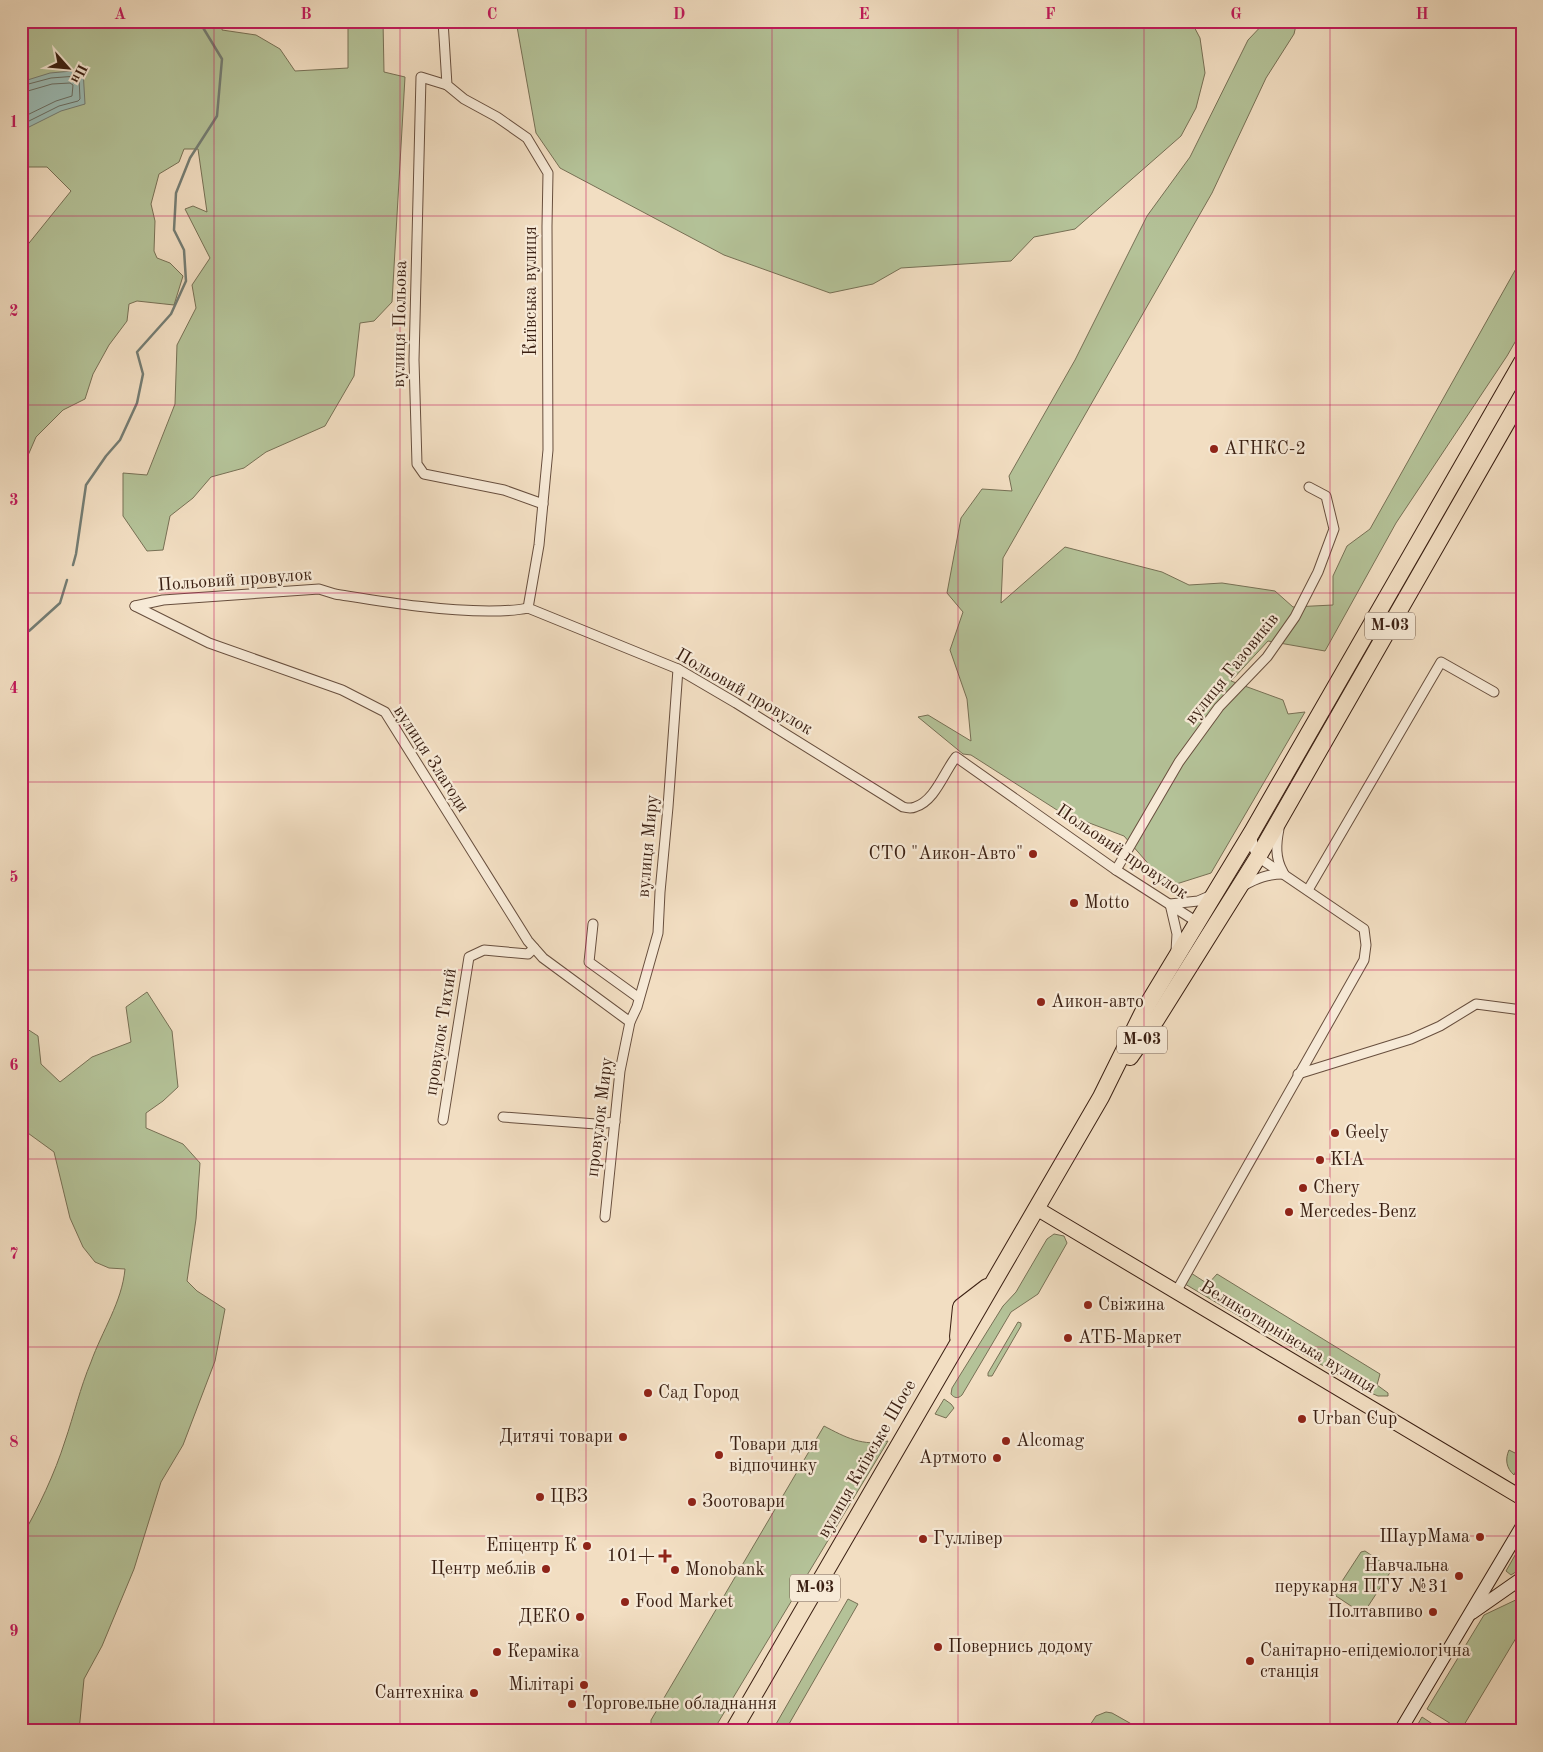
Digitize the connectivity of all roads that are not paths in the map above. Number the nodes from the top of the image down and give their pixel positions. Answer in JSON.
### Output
{"nodes":[{"id":1,"x":443,"y":21,"type":"edge"},
{"id":2,"x":447,"y":85,"type":"junction"},
{"id":3,"x":1522,"y":362,"type":"edge"},
{"id":4,"x":1522,"y":396,"type":"edge"},
{"id":5,"x":1309,"y":487,"type":"dead end"},
{"id":6,"x":543,"y":504,"type":"junction"},
{"id":7,"x":135,"y":606,"type":"joint"},
{"id":8,"x":528,"y":608,"type":"junction"},
{"id":9,"x":678,"y":669,"type":"junction"},
{"id":10,"x":1494,"y":692,"type":"dead end"},
{"id":11,"x":1282,"y":816,"type":"junction"},
{"id":12,"x":1252,"y":832,"type":"junction"},
{"id":13,"x":1258,"y":857,"type":"junction"},
{"id":14,"x":1232,"y":864,"type":"junction"},
{"id":15,"x":1116,"y":870,"type":"junction"},
{"id":16,"x":1285,"y":874,"type":"junction"},
{"id":17,"x":1239,"y":888,"type":"junction"},
{"id":18,"x":1308,"y":890,"type":"junction"},
{"id":19,"x":1216,"y":891,"type":"junction"},
{"id":20,"x":1170,"y":904,"type":"junction"},
{"id":21,"x":1226,"y":909,"type":"junction"},
{"id":22,"x":1197,"y":922,"type":"junction"},
{"id":23,"x":593,"y":924,"type":"dead end"},
{"id":24,"x":534,"y":948,"type":"junction"},
{"id":25,"x":1174,"y":961,"type":"junction"},
{"id":26,"x":1191,"y":964,"type":"junction"},
{"id":27,"x":640,"y":998,"type":"junction"},
{"id":28,"x":1522,"y":1010,"type":"edge"},
{"id":29,"x":630,"y":1022,"type":"junction"},
{"id":30,"x":1298,"y":1074,"type":"junction"},
{"id":31,"x":1101,"y":1097,"type":"junction"},
{"id":32,"x":503,"y":1116,"type":"dead end"},
{"id":33,"x":442,"y":1120,"type":"dead end"},
{"id":34,"x":615,"y":1122,"type":"junction"},
{"id":35,"x":1036,"y":1208,"type":"junction"},
{"id":36,"x":605,"y":1217,"type":"dead end"},
{"id":37,"x":1176,"y":1292,"type":"junction"},
{"id":38,"x":1522,"y":1498,"type":"edge"},
{"id":39,"x":1522,"y":1526,"type":"edge"},
{"id":40,"x":1522,"y":1578,"type":"edge"},
{"id":41,"x":1468,"y":1616,"type":"junction"},
{"id":42,"x":733,"y":1731,"type":"edge"},
{"id":43,"x":1400,"y":1731,"type":"edge"}],
"edges":[{"from":1,"to":2,"type":"street"},
{"from":2,"to":6,"type":"street","name":"Київська вулиця"},
{"from":2,"to":6,"type":"street","name":"вулиця Польова"},
{"from":3,"to":12,"type":"highway","number":"М-03"},
{"from":4,"to":11,"type":"highway","number":"М-03"},
{"from":5,"to":15,"type":"street","name":"вулиця Газовиків"},
{"from":6,"to":8,"type":"street","name":"Київська вулиця"},
{"from":7,"to":8,"type":"street","name":"Польовий провулок"},
{"from":7,"to":24,"type":"street","name":"вулиця Злагоди"},
{"from":8,"to":9,"type":"street","name":"Польовий провулок"},
{"from":9,"to":15,"type":"street","name":"Польовий провулок"},
{"from":9,"to":27,"type":"street","name":"вулиця Миру"},
{"from":10,"to":18,"type":"street"},
{"from":11,"to":13,"type":"highway","number":"М-03"},
{"from":11,"to":16,"type":"street"},
{"from":12,"to":13,"type":"street"},
{"from":12,"to":14,"type":"highway","number":"М-03"},
{"from":13,"to":14,"type":"street"},
{"from":13,"to":16,"type":"street"},
{"from":13,"to":17,"type":"highway","number":"М-03"},
{"from":14,"to":19,"type":"highway","number":"М-03"},
{"from":15,"to":20,"type":"street","name":"Польовий провулок"},
{"from":16,"to":17,"type":"street"},
{"from":16,"to":18,"type":"street"},
{"from":17,"to":21,"type":"highway","number":"М-03"},
{"from":18,"to":30,"type":"street"},
{"from":19,"to":20,"type":"street"},
{"from":19,"to":22,"type":"highway","number":"М-03"},
{"from":20,"to":22,"type":"street","name":"Польовий провулок"},
{"from":20,"to":25,"type":"street"},
{"from":21,"to":22,"type":"street"},
{"from":21,"to":26,"type":"highway","number":"М-03"},
{"from":22,"to":25,"type":"highway","number":"М-03"},
{"from":22,"to":26,"type":"street"},
{"from":23,"to":27,"type":"street"},
{"from":24,"to":29,"type":"street","name":"вулиця Злагоди"},
{"from":24,"to":33,"type":"street","name":"провулок Тихий"},
{"from":25,"to":31,"type":"highway","number":"М-03"},
{"from":26,"to":31,"type":"highway","number":"М-03"},
{"from":27,"to":29,"type":"street","name":"вулиця Миру"},
{"from":28,"to":30,"type":"street"},
{"from":29,"to":34,"type":"street","name":"провулок Миру"},
{"from":30,"to":37,"type":"street"},
{"from":31,"to":35,"type":"highway","number":"М-03"},
{"from":32,"to":34,"type":"street"},
{"from":34,"to":36,"type":"street","name":"провулок Миру"},
{"from":35,"to":37,"type":"main road","name":"Великотирнівська вулиця"},
{"from":35,"to":42,"type":"highway","name":"вулиця Київське Шосе","number":"М-03"},
{"from":37,"to":38,"type":"main road","name":"Великотирнівська вулиця"},
{"from":39,"to":41,"type":"main road"},
{"from":40,"to":41,"type":"main road"},
{"from":41,"to":43,"type":"main road"}]}
